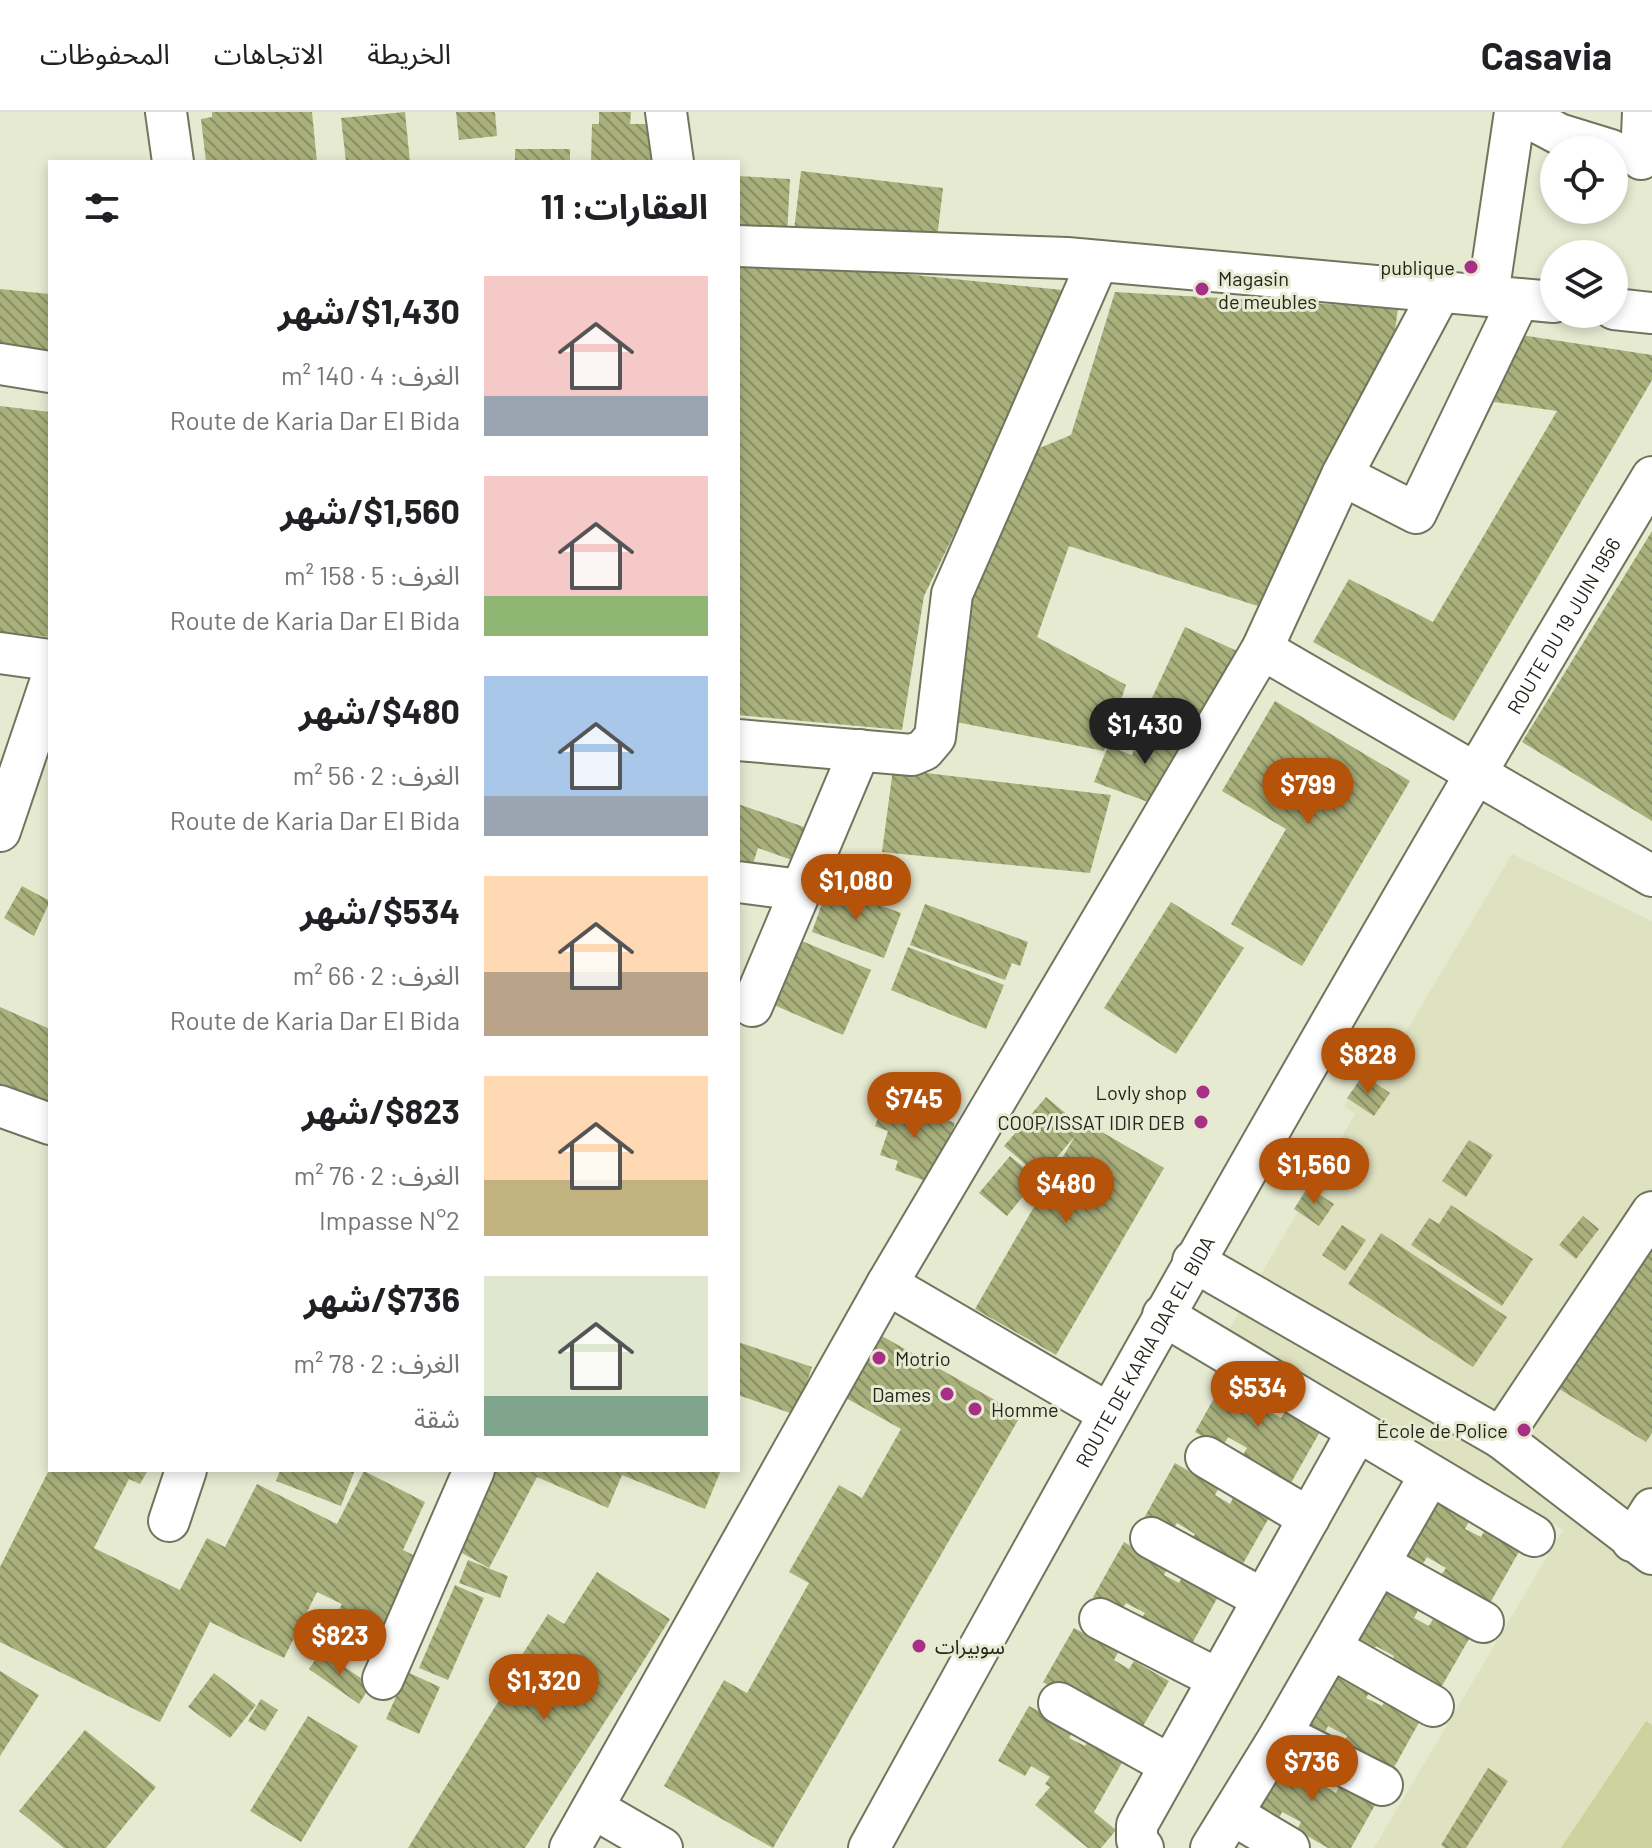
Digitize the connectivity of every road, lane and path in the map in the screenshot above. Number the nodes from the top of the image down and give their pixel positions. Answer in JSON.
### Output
{"nodes":[{"id":1,"x":166,"y":112,"type":"edge"},
{"id":2,"x":666,"y":112,"type":"edge"},
{"id":3,"x":1516,"y":112,"type":"edge"},
{"id":4,"x":1643,"y":112,"type":"edge"},
{"id":5,"x":1630,"y":156,"type":"edge"},
{"id":6,"x":173,"y":160,"type":"edge"},
{"id":7,"x":673,"y":160,"type":"edge"},
{"id":8,"x":740,"y":246,"type":"edge"},
{"id":9,"x":1098,"y":261,"type":"junction"},
{"id":10,"x":1441,"y":290,"type":"junction"},
{"id":11,"x":1520,"y":299,"type":"edge"},
{"id":12,"x":1628,"y":310,"type":"edge"},
{"id":13,"x":1652,"y":313,"type":"edge"},
{"id":14,"x":0,"y":364,"type":"edge"},
{"id":15,"x":48,"y":372,"type":"edge"},
{"id":16,"x":1342,"y":475,"type":"junction"},
{"id":17,"x":1652,"y":477,"type":"edge"},
{"id":18,"x":1262,"y":649,"type":"junction"},
{"id":19,"x":0,"y":653,"type":"edge"},
{"id":20,"x":48,"y":660,"type":"edge"},
{"id":21,"x":48,"y":689,"type":"edge"},
{"id":22,"x":740,"y":740,"type":"edge"},
{"id":23,"x":860,"y":750,"type":"junction"},
{"id":24,"x":1473,"y":773,"type":"junction"},
{"id":25,"x":0,"y":831,"type":"edge"},
{"id":26,"x":1652,"y":876,"type":"edge"},
{"id":27,"x":740,"y":882,"type":"edge"},
{"id":28,"x":801,"y":890,"type":"junction"},
{"id":29,"x":752,"y":1006,"type":"dead end"},
{"id":30,"x":0,"y":1106,"type":"edge"},
{"id":31,"x":48,"y":1123,"type":"edge"},
{"id":32,"x":1652,"y":1212,"type":"edge"},
{"id":33,"x":1193,"y":1261,"type":"junction"},
{"id":34,"x":887,"y":1284,"type":"junction"},
{"id":35,"x":1163,"y":1315,"type":"junction"},
{"id":36,"x":1108,"y":1413,"type":"junction"},
{"id":37,"x":1357,"y":1432,"type":"junction"},
{"id":38,"x":1501,"y":1438,"type":"junction"},
{"id":39,"x":1206,"y":1457,"type":"dead end"},
{"id":40,"x":185,"y":1472,"type":"edge"},
{"id":41,"x":473,"y":1472,"type":"edge"},
{"id":42,"x":1430,"y":1475,"type":"junction"},
{"id":43,"x":1309,"y":1518,"type":"junction"},
{"id":44,"x":169,"y":1521,"type":"dead end"},
{"id":45,"x":1645,"y":1535,"type":"edge"},
{"id":46,"x":1534,"y":1536,"type":"dead end"},
{"id":47,"x":1151,"y":1538,"type":"dead end"},
{"id":48,"x":1379,"y":1564,"type":"junction"},
{"id":49,"x":1263,"y":1599,"type":"junction"},
{"id":50,"x":1100,"y":1619,"type":"dead end"},
{"id":51,"x":1483,"y":1622,"type":"dead end"},
{"id":52,"x":1331,"y":1648,"type":"junction"},
{"id":53,"x":383,"y":1679,"type":"dead end"},
{"id":54,"x":1218,"y":1679,"type":"junction"},
{"id":55,"x":1059,"y":1703,"type":"dead end"},
{"id":56,"x":1433,"y":1706,"type":"dead end"},
{"id":57,"x":1281,"y":1734,"type":"junction"},
{"id":58,"x":1170,"y":1765,"type":"junction"},
{"id":59,"x":1382,"y":1785,"type":"dead end"},
{"id":60,"x":593,"y":1808,"type":"junction"},
{"id":61,"x":1232,"y":1814,"type":"junction"},
{"id":62,"x":570,"y":1848,"type":"edge"},
{"id":63,"x":662,"y":1848,"type":"edge"},
{"id":64,"x":869,"y":1848,"type":"edge"},
{"id":65,"x":1143,"y":1848,"type":"edge"},
{"id":66,"x":1211,"y":1848,"type":"edge"},
{"id":67,"x":1289,"y":1848,"type":"edge"}],
"edges":[{"from":1,"to":6,"type":"street"},
{"from":2,"to":7,"type":"street"},
{"from":3,"to":5,"type":"street"},
{"from":3,"to":11,"type":"street"},
{"from":4,"to":5,"type":"street"},
{"from":8,"to":9,"type":"street"},
{"from":9,"to":10,"type":"street"},
{"from":9,"to":23,"type":"street"},
{"from":10,"to":11,"type":"street"},
{"from":10,"to":16,"type":"street"},
{"from":11,"to":16,"type":"street"},
{"from":12,"to":13,"type":"street"},
{"from":14,"to":15,"type":"street"},
{"from":16,"to":18,"type":"street"},
{"from":17,"to":24,"type":"street","name":"ROUTE DU 19 JUIN 1956"},
{"from":18,"to":24,"type":"street"},
{"from":18,"to":34,"type":"street"},
{"from":19,"to":20,"type":"street"},
{"from":21,"to":25,"type":"street"},
{"from":22,"to":23,"type":"street"},
{"from":23,"to":28,"type":"street"},
{"from":24,"to":26,"type":"street"},
{"from":24,"to":33,"type":"street","name":"ROUTE DE KARIA DAR EL BIDA"},
{"from":27,"to":28,"type":"street"},
{"from":28,"to":29,"type":"street"},
{"from":30,"to":31,"type":"street"},
{"from":32,"to":38,"type":"street"},
{"from":33,"to":35,"type":"street","name":"ROUTE DE KARIA DAR EL BIDA"},
{"from":33,"to":38,"type":"street"},
{"from":34,"to":36,"type":"street"},
{"from":34,"to":60,"type":"street"},
{"from":35,"to":36,"type":"street","name":"ROUTE DE KARIA DAR EL BIDA"},
{"from":35,"to":37,"type":"street"},
{"from":36,"to":64,"type":"street","name":"ROUTE DE KARIA DAR EL BIDA"},
{"from":37,"to":42,"type":"street"},
{"from":37,"to":43,"type":"street"},
{"from":38,"to":45,"type":"street"},
{"from":39,"to":43,"type":"street"},
{"from":40,"to":44,"type":"street"},
{"from":41,"to":53,"type":"street"},
{"from":42,"to":46,"type":"street"},
{"from":42,"to":48,"type":"street"},
{"from":43,"to":49,"type":"street"},
{"from":47,"to":49,"type":"street"},
{"from":48,"to":51,"type":"street"},
{"from":48,"to":52,"type":"street"},
{"from":49,"to":54,"type":"street"},
{"from":50,"to":54,"type":"street"},
{"from":52,"to":56,"type":"street"},
{"from":52,"to":57,"type":"street"},
{"from":54,"to":58,"type":"street"},
{"from":55,"to":58,"type":"street"},
{"from":57,"to":59,"type":"street"},
{"from":57,"to":61,"type":"street"},
{"from":58,"to":65,"type":"street"},
{"from":60,"to":62,"type":"street"},
{"from":60,"to":63,"type":"street"},
{"from":61,"to":66,"type":"street"},
{"from":61,"to":67,"type":"street"}]}
